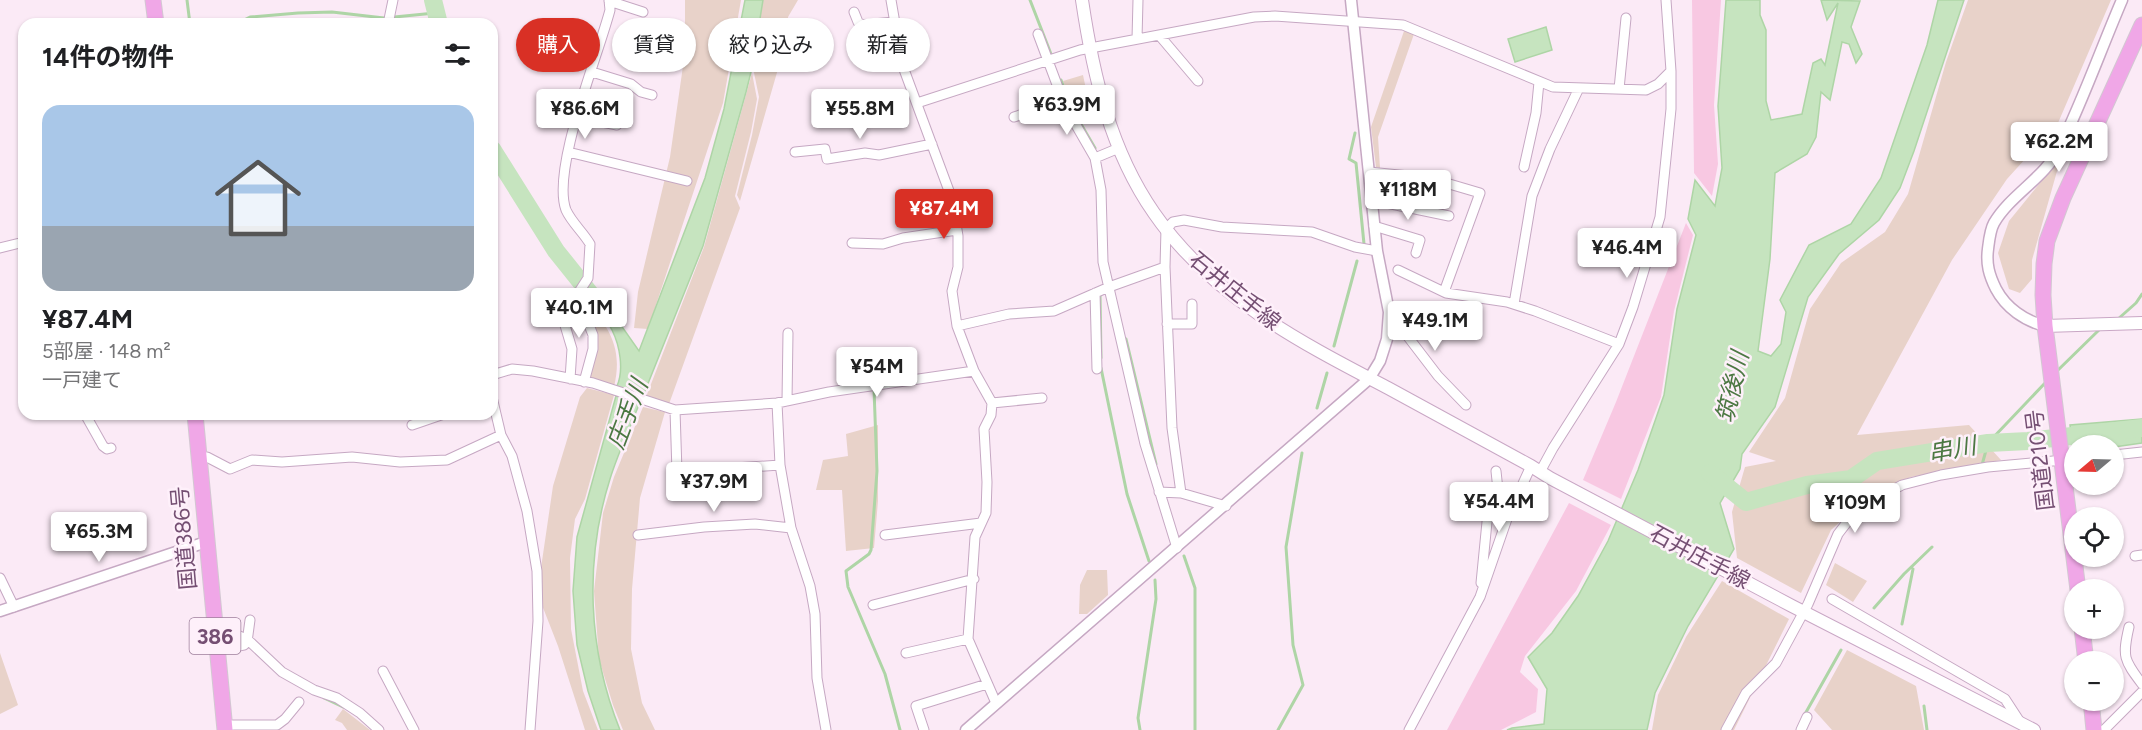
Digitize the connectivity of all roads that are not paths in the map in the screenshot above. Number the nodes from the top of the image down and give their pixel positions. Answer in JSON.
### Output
{"nodes":[{"id":1,"x":153,"y":0,"type":"edge"},
{"id":2,"x":393,"y":0,"type":"edge"},
{"id":3,"x":609,"y":0,"type":"edge"},
{"id":4,"x":891,"y":0,"type":"edge"},
{"id":5,"x":1082,"y":0,"type":"edge"},
{"id":6,"x":1138,"y":0,"type":"edge"},
{"id":7,"x":1351,"y":0,"type":"edge"},
{"id":8,"x":1666,"y":0,"type":"edge"},
{"id":9,"x":2122,"y":0,"type":"edge"},
{"id":10,"x":643,"y":12,"type":"dead end"},
{"id":11,"x":854,"y":12,"type":"dead end"},
{"id":12,"x":155,"y":18,"type":"edge"},
{"id":13,"x":390,"y":18,"type":"edge"},
{"id":14,"x":856,"y":18,"type":"edge"},
{"id":15,"x":893,"y":18,"type":"edge"},
{"id":16,"x":1626,"y":18,"type":"dead end"},
{"id":17,"x":1353,"y":21,"type":"junction"},
{"id":18,"x":1038,"y":34,"type":"dead end"},
{"id":19,"x":2140,"y":34,"type":"edge"},
{"id":20,"x":1159,"y":35,"type":"junction"},
{"id":21,"x":1137,"y":39,"type":"junction"},
{"id":22,"x":600,"y":44,"type":"edge"},
{"id":23,"x":1089,"y":48,"type":"junction"},
{"id":24,"x":1047,"y":61,"type":"junction"},
{"id":25,"x":1671,"y":71,"type":"junction"},
{"id":26,"x":592,"y":72,"type":"joint"},
{"id":27,"x":905,"y":72,"type":"edge"},
{"id":28,"x":1197,"y":81,"type":"dead end"},
{"id":29,"x":1539,"y":82,"type":"junction"},
{"id":30,"x":1579,"y":88,"type":"junction"},
{"id":31,"x":1619,"y":89,"type":"junction"},
{"id":32,"x":652,"y":95,"type":"dead end"},
{"id":33,"x":1063,"y":101,"type":"junction"},
{"id":34,"x":917,"y":103,"type":"junction"},
{"id":35,"x":577,"y":117,"type":"junction"},
{"id":36,"x":1014,"y":117,"type":"dead end"},
{"id":37,"x":617,"y":125,"type":"dead end"},
{"id":38,"x":932,"y":144,"type":"junction"},
{"id":39,"x":1119,"y":148,"type":"junction"},
{"id":40,"x":568,"y":152,"type":"junction"},
{"id":41,"x":795,"y":152,"type":"dead end"},
{"id":42,"x":1095,"y":158,"type":"junction"},
{"id":43,"x":1524,"y":167,"type":"dead end"},
{"id":44,"x":1369,"y":172,"type":"junction"},
{"id":45,"x":687,"y":181,"type":"dead end"},
{"id":46,"x":1372,"y":200,"type":"junction"},
{"id":47,"x":1449,"y":216,"type":"dead end"},
{"id":48,"x":1374,"y":226,"type":"junction"},
{"id":49,"x":1166,"y":229,"type":"junction"},
{"id":50,"x":957,"y":230,"type":"junction"},
{"id":51,"x":852,"y":243,"type":"dead end"},
{"id":52,"x":18,"y":244,"type":"edge"},
{"id":53,"x":0,"y":248,"type":"edge"},
{"id":54,"x":1377,"y":251,"type":"junction"},
{"id":55,"x":1416,"y":254,"type":"dead end"},
{"id":56,"x":1165,"y":267,"type":"junction"},
{"id":57,"x":1398,"y":270,"type":"dead end"},
{"id":58,"x":1109,"y":287,"type":"junction"},
{"id":59,"x":1444,"y":292,"type":"junction"},
{"id":60,"x":1095,"y":293,"type":"junction"},
{"id":61,"x":1192,"y":304,"type":"dead end"},
{"id":62,"x":1514,"y":304,"type":"junction"},
{"id":63,"x":1389,"y":312,"type":"junction"},
{"id":64,"x":564,"y":322,"type":"dead end"},
{"id":65,"x":2142,"y":323,"type":"edge"},
{"id":66,"x":1167,"y":324,"type":"junction"},
{"id":67,"x":957,"y":326,"type":"junction"},
{"id":68,"x":2045,"y":326,"type":"junction"},
{"id":69,"x":788,"y":333,"type":"dead end"},
{"id":70,"x":1619,"y":345,"type":"junction"},
{"id":71,"x":1097,"y":369,"type":"dead end"},
{"id":72,"x":974,"y":371,"type":"junction"},
{"id":73,"x":498,"y":373,"type":"edge"},
{"id":74,"x":570,"y":379,"type":"junction"},
{"id":75,"x":1369,"y":379,"type":"junction"},
{"id":76,"x":588,"y":383,"type":"junction"},
{"id":77,"x":1042,"y":398,"type":"dead end"},
{"id":78,"x":787,"y":401,"type":"junction"},
{"id":79,"x":992,"y":403,"type":"junction"},
{"id":80,"x":777,"y":404,"type":"junction"},
{"id":81,"x":1466,"y":405,"type":"dead end"},
{"id":82,"x":675,"y":410,"type":"junction"},
{"id":83,"x":88,"y":420,"type":"edge"},
{"id":84,"x":196,"y":420,"type":"edge"},
{"id":85,"x":427,"y":420,"type":"edge"},
{"id":86,"x":497,"y":420,"type":"edge"},
{"id":87,"x":412,"y":425,"type":"dead end"},
{"id":88,"x":501,"y":435,"type":"junction"},
{"id":89,"x":2064,"y":443,"type":"edge"},
{"id":90,"x":111,"y":448,"type":"dead end"},
{"id":91,"x":2142,"y":452,"type":"edge"},
{"id":92,"x":2124,"y":454,"type":"edge"},
{"id":93,"x":200,"y":457,"type":"junction"},
{"id":94,"x":2064,"y":459,"type":"edge"},
{"id":95,"x":780,"y":465,"type":"junction"},
{"id":96,"x":1496,"y":471,"type":"dead end"},
{"id":97,"x":1541,"y":472,"type":"junction"},
{"id":98,"x":1162,"y":493,"type":"junction"},
{"id":99,"x":1181,"y":493,"type":"junction"},
{"id":100,"x":2071,"y":495,"type":"edge"},
{"id":101,"x":1226,"y":506,"type":"junction"},
{"id":102,"x":981,"y":523,"type":"junction"},
{"id":103,"x":791,"y":528,"type":"junction"},
{"id":104,"x":638,"y":535,"type":"dead end"},
{"id":105,"x":885,"y":535,"type":"dead end"},
{"id":106,"x":206,"y":542,"type":"junction"},
{"id":107,"x":1177,"y":548,"type":"junction"},
{"id":108,"x":0,"y":578,"type":"edge"},
{"id":109,"x":974,"y":579,"type":"junction"},
{"id":110,"x":2077,"y":579,"type":"edge"},
{"id":111,"x":1480,"y":597,"type":"junction"},
{"id":112,"x":1832,"y":599,"type":"dead end"},
{"id":113,"x":873,"y":605,"type":"dead end"},
{"id":114,"x":14,"y":607,"type":"junction"},
{"id":115,"x":1798,"y":609,"type":"junction"},
{"id":116,"x":0,"y":611,"type":"edge"},
{"id":117,"x":250,"y":620,"type":"dead end"},
{"id":118,"x":214,"y":627,"type":"junction"},
{"id":119,"x":2129,"y":627,"type":"dead end"},
{"id":120,"x":968,"y":639,"type":"junction"},
{"id":121,"x":246,"y":643,"type":"junction"},
{"id":122,"x":217,"y":650,"type":"junction"},
{"id":123,"x":906,"y":653,"type":"dead end"},
{"id":124,"x":383,"y":671,"type":"dead end"},
{"id":125,"x":987,"y":684,"type":"junction"},
{"id":126,"x":2142,"y":684,"type":"edge"},
{"id":127,"x":2142,"y":692,"type":"edge"},
{"id":128,"x":298,"y":702,"type":"dead end"},
{"id":129,"x":996,"y":703,"type":"junction"},
{"id":130,"x":2092,"y":711,"type":"edge"},
{"id":131,"x":1808,"y":717,"type":"dead end"},
{"id":132,"x":2022,"y":724,"type":"junction"},
{"id":133,"x":225,"y":728,"type":"edge"},
{"id":134,"x":379,"y":730,"type":"edge"},
{"id":135,"x":414,"y":730,"type":"edge"},
{"id":136,"x":530,"y":730,"type":"edge"},
{"id":137,"x":826,"y":730,"type":"edge"},
{"id":138,"x":924,"y":730,"type":"edge"},
{"id":139,"x":966,"y":730,"type":"edge"},
{"id":140,"x":1409,"y":730,"type":"edge"},
{"id":141,"x":1726,"y":730,"type":"edge"},
{"id":142,"x":1801,"y":730,"type":"edge"},
{"id":143,"x":2034,"y":730,"type":"edge"},
{"id":144,"x":2094,"y":730,"type":"edge"},
{"id":145,"x":2104,"y":730,"type":"edge"}],
"edges":[{"from":1,"to":12,"type":"highway"},
{"from":2,"to":13,"type":"street"},
{"from":3,"to":10,"type":"street"},
{"from":3,"to":22,"type":"street"},
{"from":4,"to":15,"type":"street"},
{"from":5,"to":23,"type":"main road","name":"石井庄手線"},
{"from":6,"to":21,"type":"street"},
{"from":7,"to":17,"type":"street"},
{"from":8,"to":25,"type":"street"},
{"from":9,"to":68,"type":"street"},
{"from":11,"to":14,"type":"street"},
{"from":16,"to":31,"type":"street"},
{"from":17,"to":20,"type":"street"},
{"from":17,"to":29,"type":"street"},
{"from":17,"to":44,"type":"street"},
{"from":18,"to":24,"type":"street"},
{"from":19,"to":68,"type":"highway","name":"国道210号"},
{"from":20,"to":21,"type":"street"},
{"from":20,"to":28,"type":"street"},
{"from":21,"to":23,"type":"street"},
{"from":23,"to":24,"type":"street"},
{"from":23,"to":39,"type":"main road","name":"石井庄手線"},
{"from":24,"to":33,"type":"street"},
{"from":24,"to":34,"type":"street"},
{"from":25,"to":31,"type":"street"},
{"from":25,"to":70,"type":"street"},
{"from":26,"to":32,"type":"street"},
{"from":26,"to":35,"type":"street"},
{"from":27,"to":34,"type":"street"},
{"from":29,"to":30,"type":"street"},
{"from":29,"to":43,"type":"street"},
{"from":30,"to":31,"type":"street"},
{"from":30,"to":62,"type":"street"},
{"from":33,"to":36,"type":"street"},
{"from":33,"to":42,"type":"street"},
{"from":34,"to":38,"type":"street"},
{"from":35,"to":37,"type":"street"},
{"from":35,"to":40,"type":"street"},
{"from":38,"to":41,"type":"street"},
{"from":38,"to":50,"type":"street"},
{"from":39,"to":42,"type":"street"},
{"from":39,"to":49,"type":"main road","name":"石井庄手線"},
{"from":40,"to":45,"type":"street"},
{"from":40,"to":76,"type":"street"},
{"from":42,"to":58,"type":"street"},
{"from":44,"to":46,"type":"street"},
{"from":44,"to":59,"type":"street"},
{"from":46,"to":47,"type":"street"},
{"from":46,"to":48,"type":"street"},
{"from":48,"to":54,"type":"street"},
{"from":48,"to":55,"type":"street"},
{"from":49,"to":54,"type":"street"},
{"from":49,"to":56,"type":"street"},
{"from":49,"to":75,"type":"main road","name":"石井庄手線"},
{"from":50,"to":51,"type":"street"},
{"from":50,"to":67,"type":"street"},
{"from":52,"to":53,"type":"street"},
{"from":54,"to":63,"type":"street"},
{"from":56,"to":58,"type":"street"},
{"from":56,"to":66,"type":"street"},
{"from":57,"to":59,"type":"street"},
{"from":58,"to":60,"type":"street"},
{"from":58,"to":98,"type":"street"},
{"from":59,"to":62,"type":"street"},
{"from":60,"to":67,"type":"street"},
{"from":60,"to":71,"type":"street"},
{"from":61,"to":66,"type":"street"},
{"from":62,"to":70,"type":"street"},
{"from":63,"to":75,"type":"street"},
{"from":63,"to":81,"type":"street"},
{"from":64,"to":74,"type":"street"},
{"from":65,"to":68,"type":"main road"},
{"from":66,"to":99,"type":"street"},
{"from":67,"to":72,"type":"street"},
{"from":68,"to":89,"type":"highway","name":"国道210号"},
{"from":69,"to":78,"type":"street"},
{"from":70,"to":97,"type":"street"},
{"from":72,"to":78,"type":"street"},
{"from":72,"to":79,"type":"street"},
{"from":73,"to":74,"type":"street"},
{"from":74,"to":76,"type":"street"},
{"from":75,"to":97,"type":"main road","name":"石井庄手線"},
{"from":75,"to":101,"type":"street"},
{"from":76,"to":82,"type":"street"},
{"from":77,"to":79,"type":"street"},
{"from":78,"to":80,"type":"street"},
{"from":79,"to":102,"type":"street"},
{"from":80,"to":82,"type":"street"},
{"from":80,"to":95,"type":"street"},
{"from":82,"to":95,"type":"street"},
{"from":83,"to":90,"type":"street"},
{"from":84,"to":93,"type":"highway","name":"国道386号","number":"386"},
{"from":85,"to":87,"type":"street"},
{"from":86,"to":88,"type":"street"},
{"from":88,"to":93,"type":"street"},
{"from":88,"to":136,"type":"street"},
{"from":91,"to":92,"type":"street"},
{"from":93,"to":106,"type":"highway","name":"国道386号","number":"386"},
{"from":94,"to":115,"type":"street"},
{"from":95,"to":103,"type":"street"},
{"from":96,"to":111,"type":"street"},
{"from":97,"to":111,"type":"street"},
{"from":97,"to":115,"type":"main road","name":"石井庄手線"},
{"from":98,"to":99,"type":"street"},
{"from":98,"to":107,"type":"street"},
{"from":99,"to":101,"type":"street"},
{"from":100,"to":110,"type":"highway","name":"国道210号"},
{"from":101,"to":107,"type":"street"},
{"from":102,"to":105,"type":"street"},
{"from":102,"to":109,"type":"street"},
{"from":103,"to":104,"type":"street"},
{"from":103,"to":137,"type":"street"},
{"from":106,"to":114,"type":"street"},
{"from":106,"to":118,"type":"highway","name":"国道386号","number":"386"},
{"from":107,"to":129,"type":"street"},
{"from":108,"to":114,"type":"street"},
{"from":109,"to":113,"type":"street"},
{"from":109,"to":120,"type":"street"},
{"from":111,"to":140,"type":"street"},
{"from":112,"to":132,"type":"street"},
{"from":114,"to":116,"type":"street"},
{"from":115,"to":132,"type":"main road","name":"石井庄手線"},
{"from":115,"to":141,"type":"street"},
{"from":117,"to":121,"type":"street"},
{"from":118,"to":121,"type":"street"},
{"from":118,"to":122,"type":"highway","name":"国道386号","number":"386"},
{"from":119,"to":126,"type":"street"},
{"from":120,"to":123,"type":"street"},
{"from":120,"to":125,"type":"street"},
{"from":121,"to":122,"type":"street"},
{"from":121,"to":134,"type":"street"},
{"from":122,"to":133,"type":"highway","name":"国道386号","number":"386"},
{"from":124,"to":135,"type":"street"},
{"from":125,"to":129,"type":"street"},
{"from":125,"to":138,"type":"street"},
{"from":127,"to":145,"type":"street"},
{"from":128,"to":133,"type":"street"},
{"from":129,"to":139,"type":"street"},
{"from":130,"to":144,"type":"highway"},
{"from":131,"to":142,"type":"street"},
{"from":132,"to":143,"type":"main road","name":"石井庄手線"}]}
